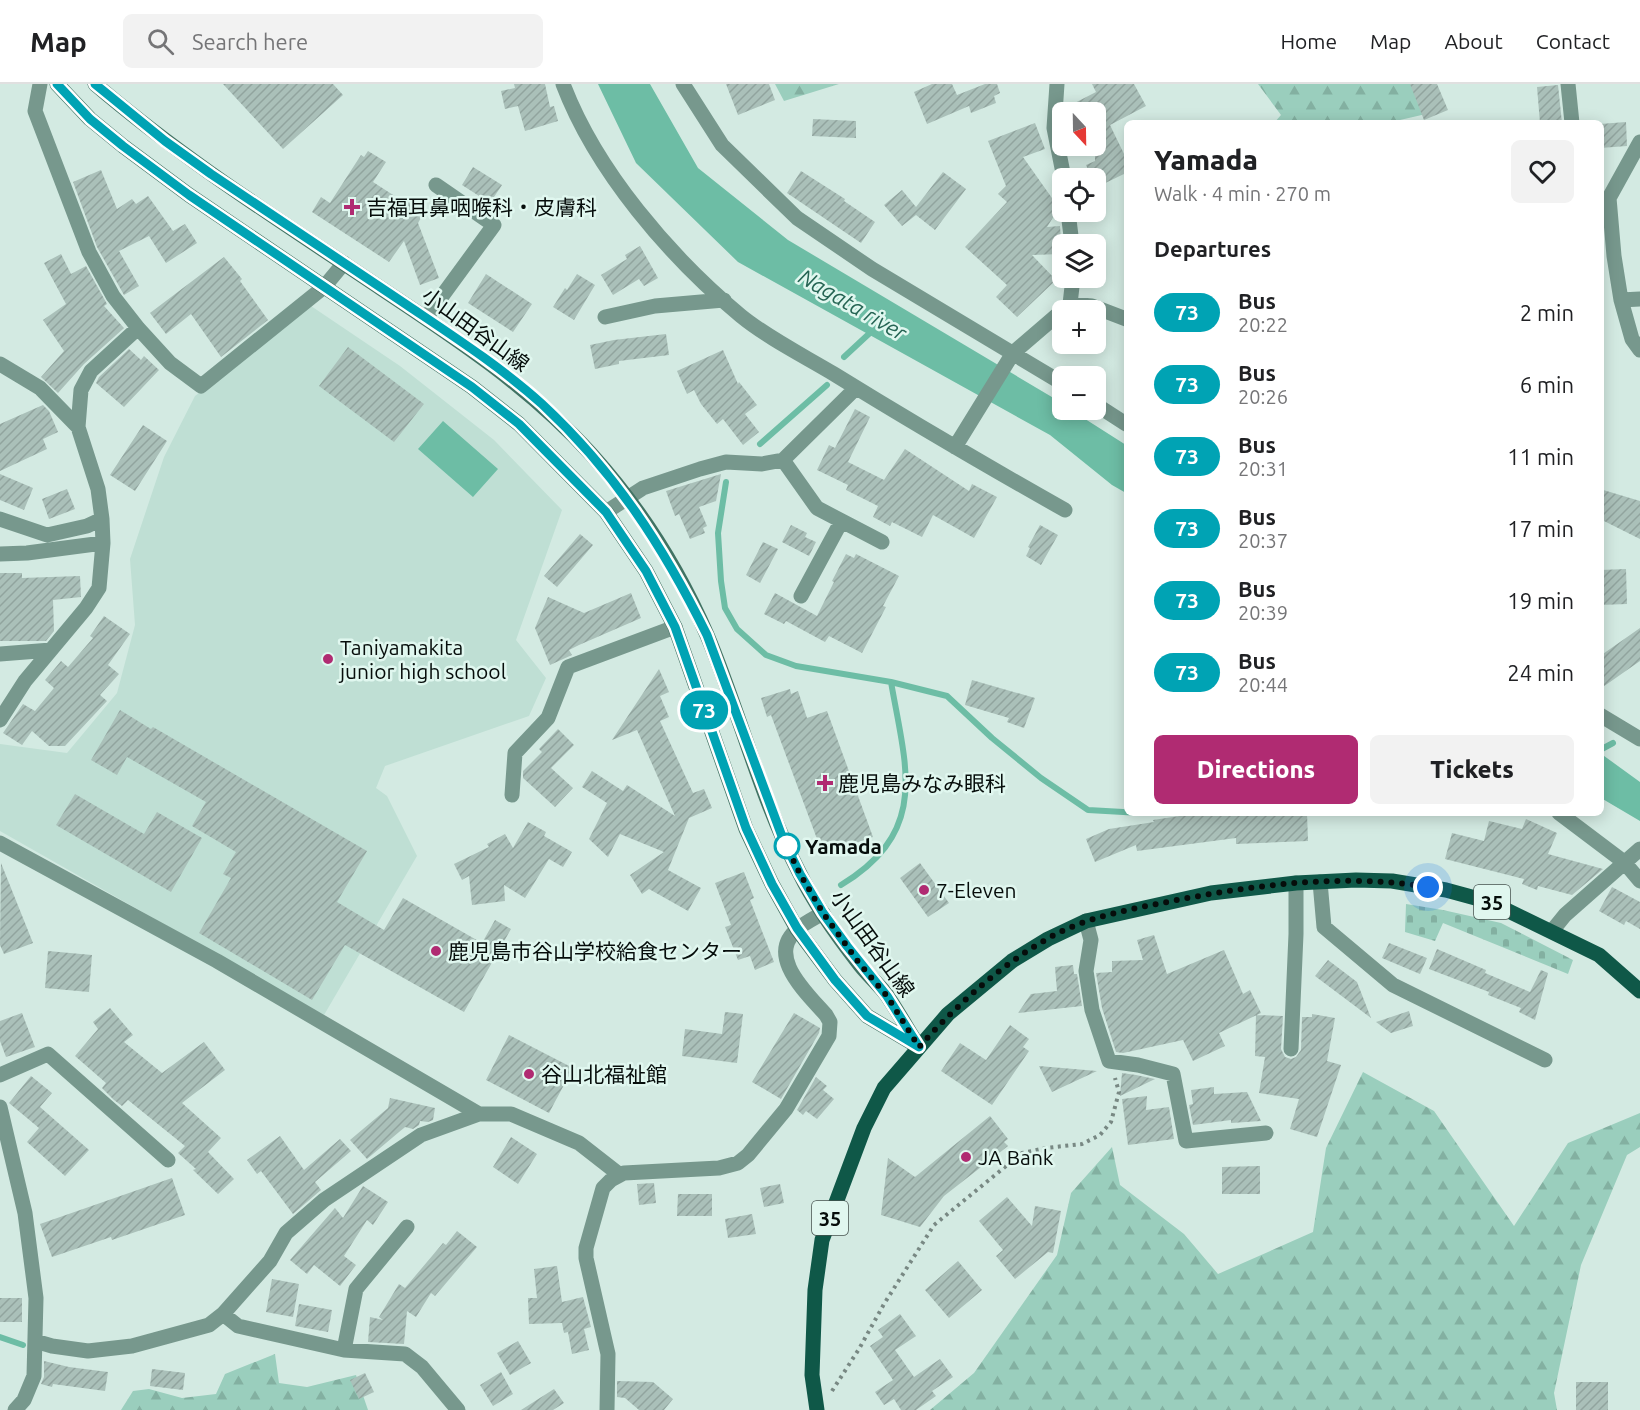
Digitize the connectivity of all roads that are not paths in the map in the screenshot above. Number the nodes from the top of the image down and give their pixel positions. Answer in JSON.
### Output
{"nodes":[{"id":1,"x":40,"y":84,"type":"edge"},
{"id":2,"x":57,"y":84,"type":"edge"},
{"id":3,"x":95,"y":84,"type":"edge"},
{"id":4,"x":563,"y":84,"type":"edge"},
{"id":5,"x":683,"y":84,"type":"edge"},
{"id":6,"x":1057,"y":84,"type":"edge"},
{"id":7,"x":1568,"y":84,"type":"edge"},
{"id":8,"x":1572,"y":120,"type":"edge"},
{"id":9,"x":1640,"y":142,"type":"edge"},
{"id":10,"x":1062,"y":168,"type":"edge"},
{"id":11,"x":436,"y":185,"type":"dead end"},
{"id":12,"x":1607,"y":186,"type":"edge"},
{"id":13,"x":1607,"y":257,"type":"edge"},
{"id":14,"x":344,"y":263,"type":"junction"},
{"id":15,"x":324,"y":287,"type":"junction"},
{"id":16,"x":1640,"y":299,"type":"edge"},
{"id":17,"x":724,"y":300,"type":"junction"},
{"id":18,"x":1621,"y":300,"type":"junction"},
{"id":19,"x":1106,"y":311,"type":"edge"},
{"id":20,"x":605,"y":317,"type":"dead end"},
{"id":21,"x":426,"y":318,"type":"junction"},
{"id":22,"x":1124,"y":318,"type":"edge"},
{"id":23,"x":1052,"y":319,"type":"edge"},
{"id":24,"x":138,"y":328,"type":"junction"},
{"id":25,"x":1640,"y":350,"type":"edge"},
{"id":26,"x":1013,"y":353,"type":"junction"},
{"id":27,"x":0,"y":364,"type":"edge"},
{"id":28,"x":1052,"y":377,"type":"edge"},
{"id":29,"x":856,"y":388,"type":"junction"},
{"id":30,"x":1106,"y":411,"type":"edge"},
{"id":31,"x":1124,"y":423,"type":"edge"},
{"id":32,"x":78,"y":427,"type":"junction"},
{"id":33,"x":955,"y":447,"type":"junction"},
{"id":34,"x":783,"y":459,"type":"junction"},
{"id":35,"x":627,"y":497,"type":"junction"},
{"id":36,"x":1065,"y":510,"type":"dead end"},
{"id":37,"x":606,"y":512,"type":"junction"},
{"id":38,"x":0,"y":519,"type":"edge"},
{"id":39,"x":102,"y":519,"type":"junction"},
{"id":40,"x":842,"y":522,"type":"junction"},
{"id":41,"x":882,"y":542,"type":"dead end"},
{"id":42,"x":103,"y":543,"type":"junction"},
{"id":43,"x":0,"y":554,"type":"edge"},
{"id":44,"x":801,"y":596,"type":"dead end"},
{"id":45,"x":675,"y":627,"type":"junction"},
{"id":46,"x":51,"y":650,"type":"junction"},
{"id":47,"x":0,"y":654,"type":"edge"},
{"id":48,"x":1604,"y":718,"type":"edge"},
{"id":49,"x":0,"y":720,"type":"edge"},
{"id":50,"x":1640,"y":740,"type":"edge"},
{"id":51,"x":512,"y":795,"type":"dead end"},
{"id":52,"x":1563,"y":816,"type":"edge"},
{"id":53,"x":0,"y":843,"type":"edge"},
{"id":54,"x":1640,"y":849,"type":"edge"},
{"id":55,"x":1623,"y":862,"type":"junction"},
{"id":56,"x":1640,"y":880,"type":"edge"},
{"id":57,"x":1320,"y":882,"type":"junction"},
{"id":58,"x":1296,"y":883,"type":"junction"},
{"id":59,"x":823,"y":913,"type":"junction"},
{"id":60,"x":1086,"y":921,"type":"junction"},
{"id":61,"x":797,"y":928,"type":"junction"},
{"id":62,"x":1552,"y":931,"type":"junction"},
{"id":63,"x":1640,"y":991,"type":"edge"},
{"id":64,"x":919,"y":1047,"type":"junction"},
{"id":65,"x":1291,"y":1049,"type":"dead end"},
{"id":66,"x":1545,"y":1060,"type":"dead end"},
{"id":67,"x":0,"y":1075,"type":"edge"},
{"id":68,"x":0,"y":1107,"type":"edge"},
{"id":69,"x":478,"y":1114,"type":"junction"},
{"id":70,"x":1266,"y":1133,"type":"dead end"},
{"id":71,"x":168,"y":1160,"type":"dead end"},
{"id":72,"x":620,"y":1175,"type":"junction"},
{"id":73,"x":407,"y":1227,"type":"dead end"},
{"id":74,"x":223,"y":1314,"type":"junction"},
{"id":75,"x":35,"y":1341,"type":"junction"},
{"id":76,"x":344,"y":1350,"type":"junction"},
{"id":77,"x":15,"y":1410,"type":"edge"},
{"id":78,"x":458,"y":1410,"type":"edge"},
{"id":79,"x":607,"y":1410,"type":"edge"},
{"id":80,"x":817,"y":1410,"type":"edge"}],
"edges":[{"from":1,"to":24,"type":"street"},
{"from":2,"to":15,"type":"main road","name":"小山田谷山線"},
{"from":3,"to":14,"type":"main road","name":"小山田谷山線"},
{"from":4,"to":17,"type":"street"},
{"from":5,"to":26,"type":"street"},
{"from":6,"to":10,"type":"street"},
{"from":7,"to":8,"type":"street"},
{"from":9,"to":12,"type":"street"},
{"from":11,"to":21,"type":"street"},
{"from":12,"to":13,"type":"street"},
{"from":13,"to":18,"type":"street"},
{"from":14,"to":15,"type":"street"},
{"from":14,"to":21,"type":"main road","name":"小山田谷山線"},
{"from":15,"to":24,"type":"street"},
{"from":15,"to":37,"type":"main road","name":"小山田谷山線"},
{"from":16,"to":18,"type":"street"},
{"from":17,"to":20,"type":"street"},
{"from":17,"to":29,"type":"street"},
{"from":18,"to":25,"type":"street"},
{"from":19,"to":22,"type":"street"},
{"from":21,"to":35,"type":"main road","name":"小山田谷山線"},
{"from":23,"to":26,"type":"street"},
{"from":24,"to":32,"type":"street"},
{"from":26,"to":28,"type":"street"},
{"from":26,"to":33,"type":"street"},
{"from":27,"to":32,"type":"street"},
{"from":29,"to":33,"type":"street"},
{"from":29,"to":34,"type":"street"},
{"from":30,"to":31,"type":"street"},
{"from":32,"to":39,"type":"street"},
{"from":33,"to":36,"type":"street"},
{"from":34,"to":35,"type":"street"},
{"from":34,"to":40,"type":"street"},
{"from":35,"to":37,"type":"street"},
{"from":35,"to":59,"type":"main road","name":"小山田谷山線"},
{"from":37,"to":45,"type":"main road","name":"小山田谷山線"},
{"from":38,"to":39,"type":"street"},
{"from":39,"to":42,"type":"street"},
{"from":40,"to":41,"type":"street"},
{"from":40,"to":44,"type":"street"},
{"from":42,"to":43,"type":"street"},
{"from":42,"to":46,"type":"street"},
{"from":45,"to":51,"type":"street"},
{"from":45,"to":61,"type":"main road","name":"小山田谷山線"},
{"from":46,"to":47,"type":"street"},
{"from":46,"to":49,"type":"street"},
{"from":48,"to":50,"type":"street"},
{"from":52,"to":55,"type":"street"},
{"from":53,"to":69,"type":"street"},
{"from":54,"to":55,"type":"street"},
{"from":55,"to":56,"type":"street"},
{"from":55,"to":62,"type":"street"},
{"from":57,"to":58,"type":"main road","number":"35"},
{"from":57,"to":62,"type":"main road","number":"35"},
{"from":57,"to":66,"type":"street"},
{"from":58,"to":60,"type":"main road","number":"35"},
{"from":58,"to":65,"type":"street"},
{"from":59,"to":61,"type":"street"},
{"from":59,"to":64,"type":"main road","name":"小山田谷山線"},
{"from":60,"to":64,"type":"main road","number":"35"},
{"from":60,"to":70,"type":"street"},
{"from":61,"to":64,"type":"main road","name":"小山田谷山線"},
{"from":61,"to":72,"type":"street"},
{"from":62,"to":63,"type":"main road","number":"35"},
{"from":64,"to":80,"type":"main road","number":"35"},
{"from":67,"to":71,"type":"street"},
{"from":68,"to":75,"type":"street"},
{"from":69,"to":72,"type":"street"},
{"from":69,"to":74,"type":"street"},
{"from":72,"to":79,"type":"street"},
{"from":73,"to":76,"type":"street"},
{"from":74,"to":75,"type":"street"},
{"from":74,"to":76,"type":"street"},
{"from":75,"to":77,"type":"street"},
{"from":76,"to":78,"type":"street"}]}
